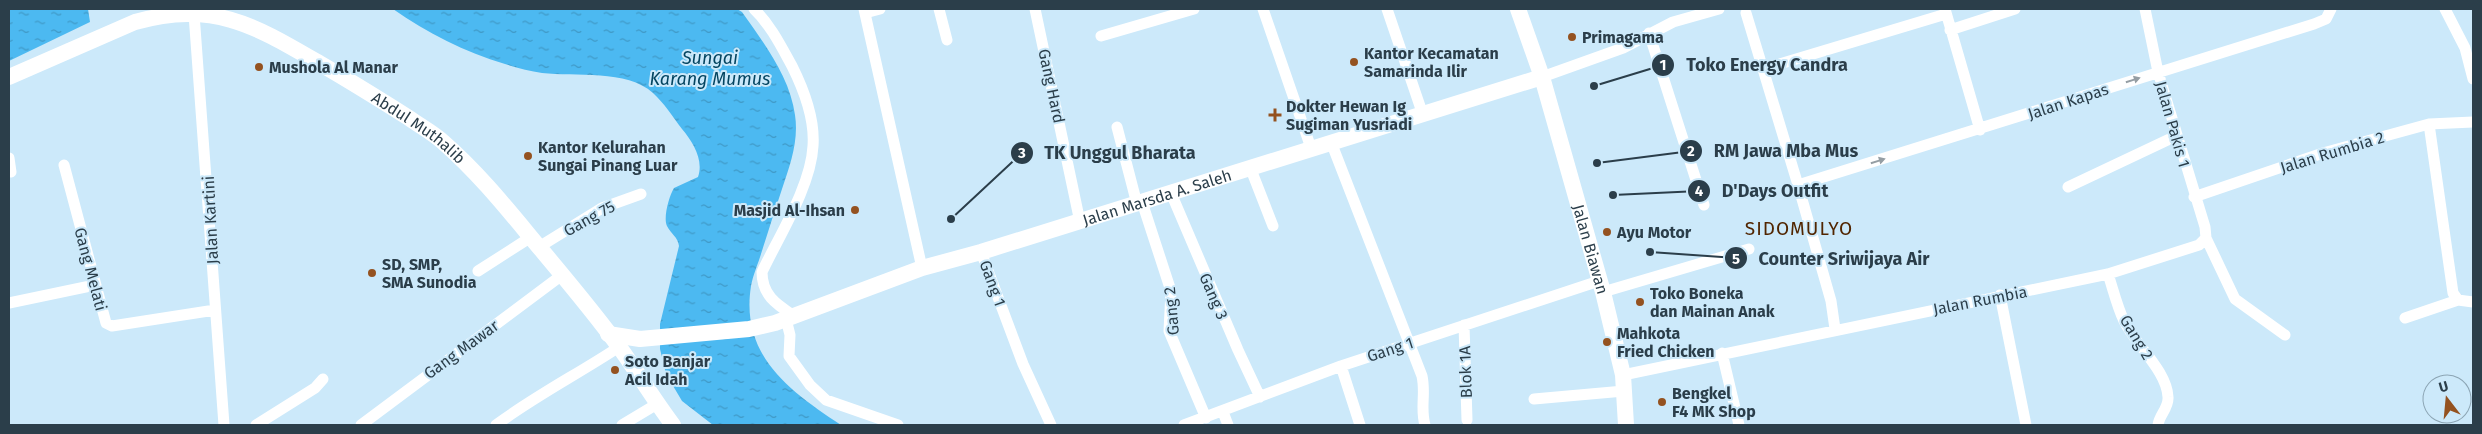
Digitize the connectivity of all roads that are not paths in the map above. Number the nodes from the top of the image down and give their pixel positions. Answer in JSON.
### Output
{"nodes":[{"id":1,"x":754,"y":9,"type":"edge"},
{"id":2,"x":880,"y":9,"type":"edge"},
{"id":3,"x":939,"y":9,"type":"edge"},
{"id":4,"x":1035,"y":9,"type":"edge"},
{"id":5,"x":1194,"y":9,"type":"edge"},
{"id":6,"x":1263,"y":9,"type":"edge"},
{"id":7,"x":1388,"y":9,"type":"edge"},
{"id":8,"x":1518,"y":9,"type":"edge"},
{"id":9,"x":1719,"y":9,"type":"edge"},
{"id":10,"x":2015,"y":9,"type":"edge"},
{"id":11,"x":2145,"y":9,"type":"edge"},
{"id":12,"x":2331,"y":9,"type":"edge"},
{"id":13,"x":2445,"y":9,"type":"edge"},
{"id":14,"x":865,"y":11,"type":"edge"},
{"id":15,"x":1946,"y":11,"type":"edge"},
{"id":16,"x":194,"y":14,"type":"junction"},
{"id":17,"x":1746,"y":14,"type":"dead end"},
{"id":18,"x":1950,"y":30,"type":"junction"},
{"id":19,"x":1649,"y":33,"type":"junction"},
{"id":20,"x":1102,"y":36,"type":"dead end"},
{"id":21,"x":947,"y":40,"type":"dead end"},
{"id":22,"x":1764,"y":69,"type":"junction"},
{"id":23,"x":2158,"y":72,"type":"junction"},
{"id":24,"x":9,"y":77,"type":"edge"},
{"id":25,"x":1542,"y":77,"type":"junction"},
{"id":26,"x":2473,"y":79,"type":"edge"},
{"id":27,"x":1423,"y":115,"type":"junction"},
{"id":28,"x":2473,"y":122,"type":"edge"},
{"id":29,"x":2429,"y":124,"type":"junction"},
{"id":30,"x":1117,"y":127,"type":"dead end"},
{"id":31,"x":1980,"y":130,"type":"junction"},
{"id":32,"x":2176,"y":136,"type":"junction"},
{"id":33,"x":1332,"y":142,"type":"junction"},
{"id":34,"x":1311,"y":148,"type":"junction"},
{"id":35,"x":9,"y":158,"type":"edge"},
{"id":36,"x":64,"y":165,"type":"dead end"},
{"id":37,"x":1250,"y":167,"type":"junction"},
{"id":38,"x":11,"y":172,"type":"dead end"},
{"id":39,"x":1798,"y":185,"type":"junction"},
{"id":40,"x":2068,"y":187,"type":"dead end"},
{"id":41,"x":1171,"y":193,"type":"junction"},
{"id":42,"x":641,"y":194,"type":"dead end"},
{"id":43,"x":2194,"y":197,"type":"junction"},
{"id":44,"x":1139,"y":203,"type":"junction"},
{"id":45,"x":1704,"y":205,"type":"dead end"},
{"id":46,"x":1080,"y":222,"type":"junction"},
{"id":47,"x":1273,"y":226,"type":"dead end"},
{"id":48,"x":2206,"y":238,"type":"junction"},
{"id":49,"x":535,"y":242,"type":"junction"},
{"id":50,"x":1749,"y":249,"type":"dead end"},
{"id":51,"x":981,"y":252,"type":"junction"},
{"id":52,"x":922,"y":268,"type":"junction"},
{"id":53,"x":478,"y":271,"type":"dead end"},
{"id":54,"x":2108,"y":274,"type":"junction"},
{"id":55,"x":562,"y":275,"type":"junction"},
{"id":56,"x":95,"y":285,"type":"junction"},
{"id":57,"x":1601,"y":286,"type":"junction"},
{"id":58,"x":2000,"y":295,"type":"junction"},
{"id":59,"x":2458,"y":300,"type":"junction"},
{"id":60,"x":2473,"y":302,"type":"edge"},
{"id":61,"x":9,"y":303,"type":"edge"},
{"id":62,"x":216,"y":310,"type":"junction"},
{"id":63,"x":2405,"y":318,"type":"dead end"},
{"id":64,"x":785,"y":320,"type":"junction"},
{"id":65,"x":1464,"y":325,"type":"junction"},
{"id":66,"x":1835,"y":329,"type":"junction"},
{"id":67,"x":608,"y":334,"type":"junction"},
{"id":68,"x":2284,"y":335,"type":"dead end"},
{"id":69,"x":1409,"y":343,"type":"junction"},
{"id":70,"x":619,"y":347,"type":"junction"},
{"id":71,"x":1722,"y":353,"type":"junction"},
{"id":72,"x":1341,"y":366,"type":"junction"},
{"id":73,"x":323,"y":379,"type":"dead end"},
{"id":74,"x":1624,"y":383,"type":"junction"},
{"id":75,"x":1260,"y":397,"type":"junction"},
{"id":76,"x":1534,"y":399,"type":"dead end"},
{"id":77,"x":657,"y":404,"type":"junction"},
{"id":78,"x":1223,"y":412,"type":"junction"},
{"id":79,"x":1206,"y":418,"type":"junction"},
{"id":80,"x":1467,"y":420,"type":"dead end"},
{"id":81,"x":224,"y":425,"type":"edge"},
{"id":82,"x":256,"y":425,"type":"edge"},
{"id":83,"x":361,"y":425,"type":"edge"},
{"id":84,"x":496,"y":425,"type":"edge"},
{"id":85,"x":622,"y":425,"type":"edge"},
{"id":86,"x":673,"y":425,"type":"edge"},
{"id":87,"x":898,"y":425,"type":"edge"},
{"id":88,"x":1051,"y":425,"type":"edge"},
{"id":89,"x":1184,"y":425,"type":"edge"},
{"id":90,"x":1228,"y":425,"type":"edge"},
{"id":91,"x":1360,"y":425,"type":"edge"},
{"id":92,"x":1425,"y":425,"type":"edge"},
{"id":93,"x":1626,"y":425,"type":"edge"},
{"id":94,"x":1739,"y":425,"type":"edge"},
{"id":95,"x":2026,"y":425,"type":"edge"},
{"id":96,"x":2158,"y":425,"type":"edge"}],
"edges":[{"from":1,"to":64,"type":"street"},
{"from":2,"to":14,"type":"street"},
{"from":3,"to":21,"type":"street"},
{"from":4,"to":46,"type":"street","name":"Gang Hard"},
{"from":5,"to":20,"type":"street"},
{"from":6,"to":34,"type":"street"},
{"from":7,"to":27,"type":"street"},
{"from":8,"to":25,"type":"street","name":"Jalan Biawan"},
{"from":9,"to":19,"type":"street"},
{"from":10,"to":18,"type":"street"},
{"from":11,"to":23,"type":"street","name":"Jalan Pakis 1"},
{"from":12,"to":23,"type":"street","name":"Jalan Kapas"},
{"from":13,"to":26,"type":"street"},
{"from":14,"to":52,"type":"street"},
{"from":15,"to":18,"type":"street"},
{"from":15,"to":22,"type":"street"},
{"from":16,"to":24,"type":"street","name":"Abdul Muthalib"},
{"from":16,"to":49,"type":"street","name":"Abdul Muthalib"},
{"from":16,"to":62,"type":"street","name":"Jalan Kartini"},
{"from":17,"to":22,"type":"street"},
{"from":18,"to":31,"type":"street"},
{"from":19,"to":25,"type":"street"},
{"from":19,"to":45,"type":"street"},
{"from":22,"to":39,"type":"street"},
{"from":31,"to":23,"type":"street","name":"Jalan Kapas","one_way":true},
{"from":23,"to":32,"type":"street","name":"Jalan Pakis 1"},
{"from":25,"to":27,"type":"street","name":"Jalan Marsda A. Saleh"},
{"from":25,"to":57,"type":"street","name":"Jalan Biawan"},
{"from":27,"to":33,"type":"street","name":"Jalan Marsda A. Saleh"},
{"from":28,"to":29,"type":"street","name":"Jalan Rumbia 2"},
{"from":29,"to":43,"type":"street","name":"Jalan Rumbia 2"},
{"from":29,"to":59,"type":"street"},
{"from":30,"to":44,"type":"street","name":"Gang 2"},
{"from":39,"to":31,"type":"street","name":"Jalan Kapas","one_way":true},
{"from":32,"to":40,"type":"street"},
{"from":32,"to":43,"type":"street","name":"Jalan Pakis 1"},
{"from":33,"to":34,"type":"street","name":"Jalan Marsda A. Saleh"},
{"from":33,"to":69,"type":"street"},
{"from":34,"to":37,"type":"street","name":"Jalan Marsda A. Saleh"},
{"from":35,"to":38,"type":"street"},
{"from":36,"to":56,"type":"street","name":"Gang Melati"},
{"from":37,"to":41,"type":"street","name":"Jalan Marsda A. Saleh"},
{"from":37,"to":47,"type":"street"},
{"from":39,"to":66,"type":"street"},
{"from":41,"to":44,"type":"street","name":"Jalan Marsda A. Saleh"},
{"from":41,"to":75,"type":"street","name":"Gang 3"},
{"from":42,"to":49,"type":"street","name":"Gang 75"},
{"from":43,"to":48,"type":"street","name":"Jalan Pakis 1"},
{"from":44,"to":46,"type":"street","name":"Jalan Marsda A. Saleh"},
{"from":44,"to":79,"type":"street","name":"Gang 2"},
{"from":46,"to":51,"type":"street","name":"Jalan Marsda A. Saleh"},
{"from":48,"to":54,"type":"street","name":"Jalan Rumbia"},
{"from":48,"to":68,"type":"street"},
{"from":49,"to":53,"type":"street","name":"Gang 75"},
{"from":49,"to":55,"type":"street","name":"Abdul Muthalib"},
{"from":50,"to":57,"type":"street","name":"Gang 1"},
{"from":51,"to":52,"type":"street","name":"Jalan Marsda A. Saleh"},
{"from":51,"to":88,"type":"street","name":"Gang 1"},
{"from":52,"to":64,"type":"street","name":"Jalan Marsda A. Saleh"},
{"from":54,"to":58,"type":"street","name":"Jalan Rumbia"},
{"from":54,"to":96,"type":"street","name":"Gang 2"},
{"from":55,"to":67,"type":"street","name":"Abdul Muthalib"},
{"from":55,"to":83,"type":"street","name":"Gang Mawar"},
{"from":56,"to":61,"type":"street"},
{"from":56,"to":62,"type":"street","name":"Gang Melati"},
{"from":57,"to":65,"type":"street","name":"Gang 1"},
{"from":57,"to":74,"type":"street","name":"Jalan Biawan"},
{"from":58,"to":66,"type":"street","name":"Jalan Rumbia"},
{"from":58,"to":95,"type":"street"},
{"from":59,"to":60,"type":"street"},
{"from":59,"to":63,"type":"street"},
{"from":62,"to":81,"type":"street","name":"Jalan Kartini"},
{"from":64,"to":67,"type":"street","name":"Jalan Marsda A. Saleh"},
{"from":64,"to":87,"type":"street"},
{"from":65,"to":69,"type":"street","name":"Gang 1"},
{"from":65,"to":80,"type":"street","name":"Blok 1A"},
{"from":66,"to":71,"type":"street","name":"Jalan Rumbia"},
{"from":67,"to":70,"type":"street","name":"Abdul Muthalib"},
{"from":69,"to":72,"type":"street","name":"Gang 1"},
{"from":69,"to":92,"type":"street"},
{"from":70,"to":77,"type":"street","name":"Abdul Muthalib"},
{"from":70,"to":84,"type":"street"},
{"from":71,"to":74,"type":"street","name":"Jalan Rumbia"},
{"from":71,"to":94,"type":"street"},
{"from":72,"to":75,"type":"street","name":"Gang 1"},
{"from":72,"to":91,"type":"street"},
{"from":73,"to":82,"type":"street"},
{"from":74,"to":76,"type":"street","name":"Jalan Rumbia"},
{"from":74,"to":93,"type":"street","name":"Jalan Biawan"},
{"from":75,"to":78,"type":"street","name":"Gang 1"},
{"from":77,"to":85,"type":"street"},
{"from":77,"to":86,"type":"street","name":"Abdul Muthalib"},
{"from":78,"to":79,"type":"street","name":"Gang 1"},
{"from":78,"to":90,"type":"street"},
{"from":79,"to":89,"type":"street","name":"Gang 1"}]}
